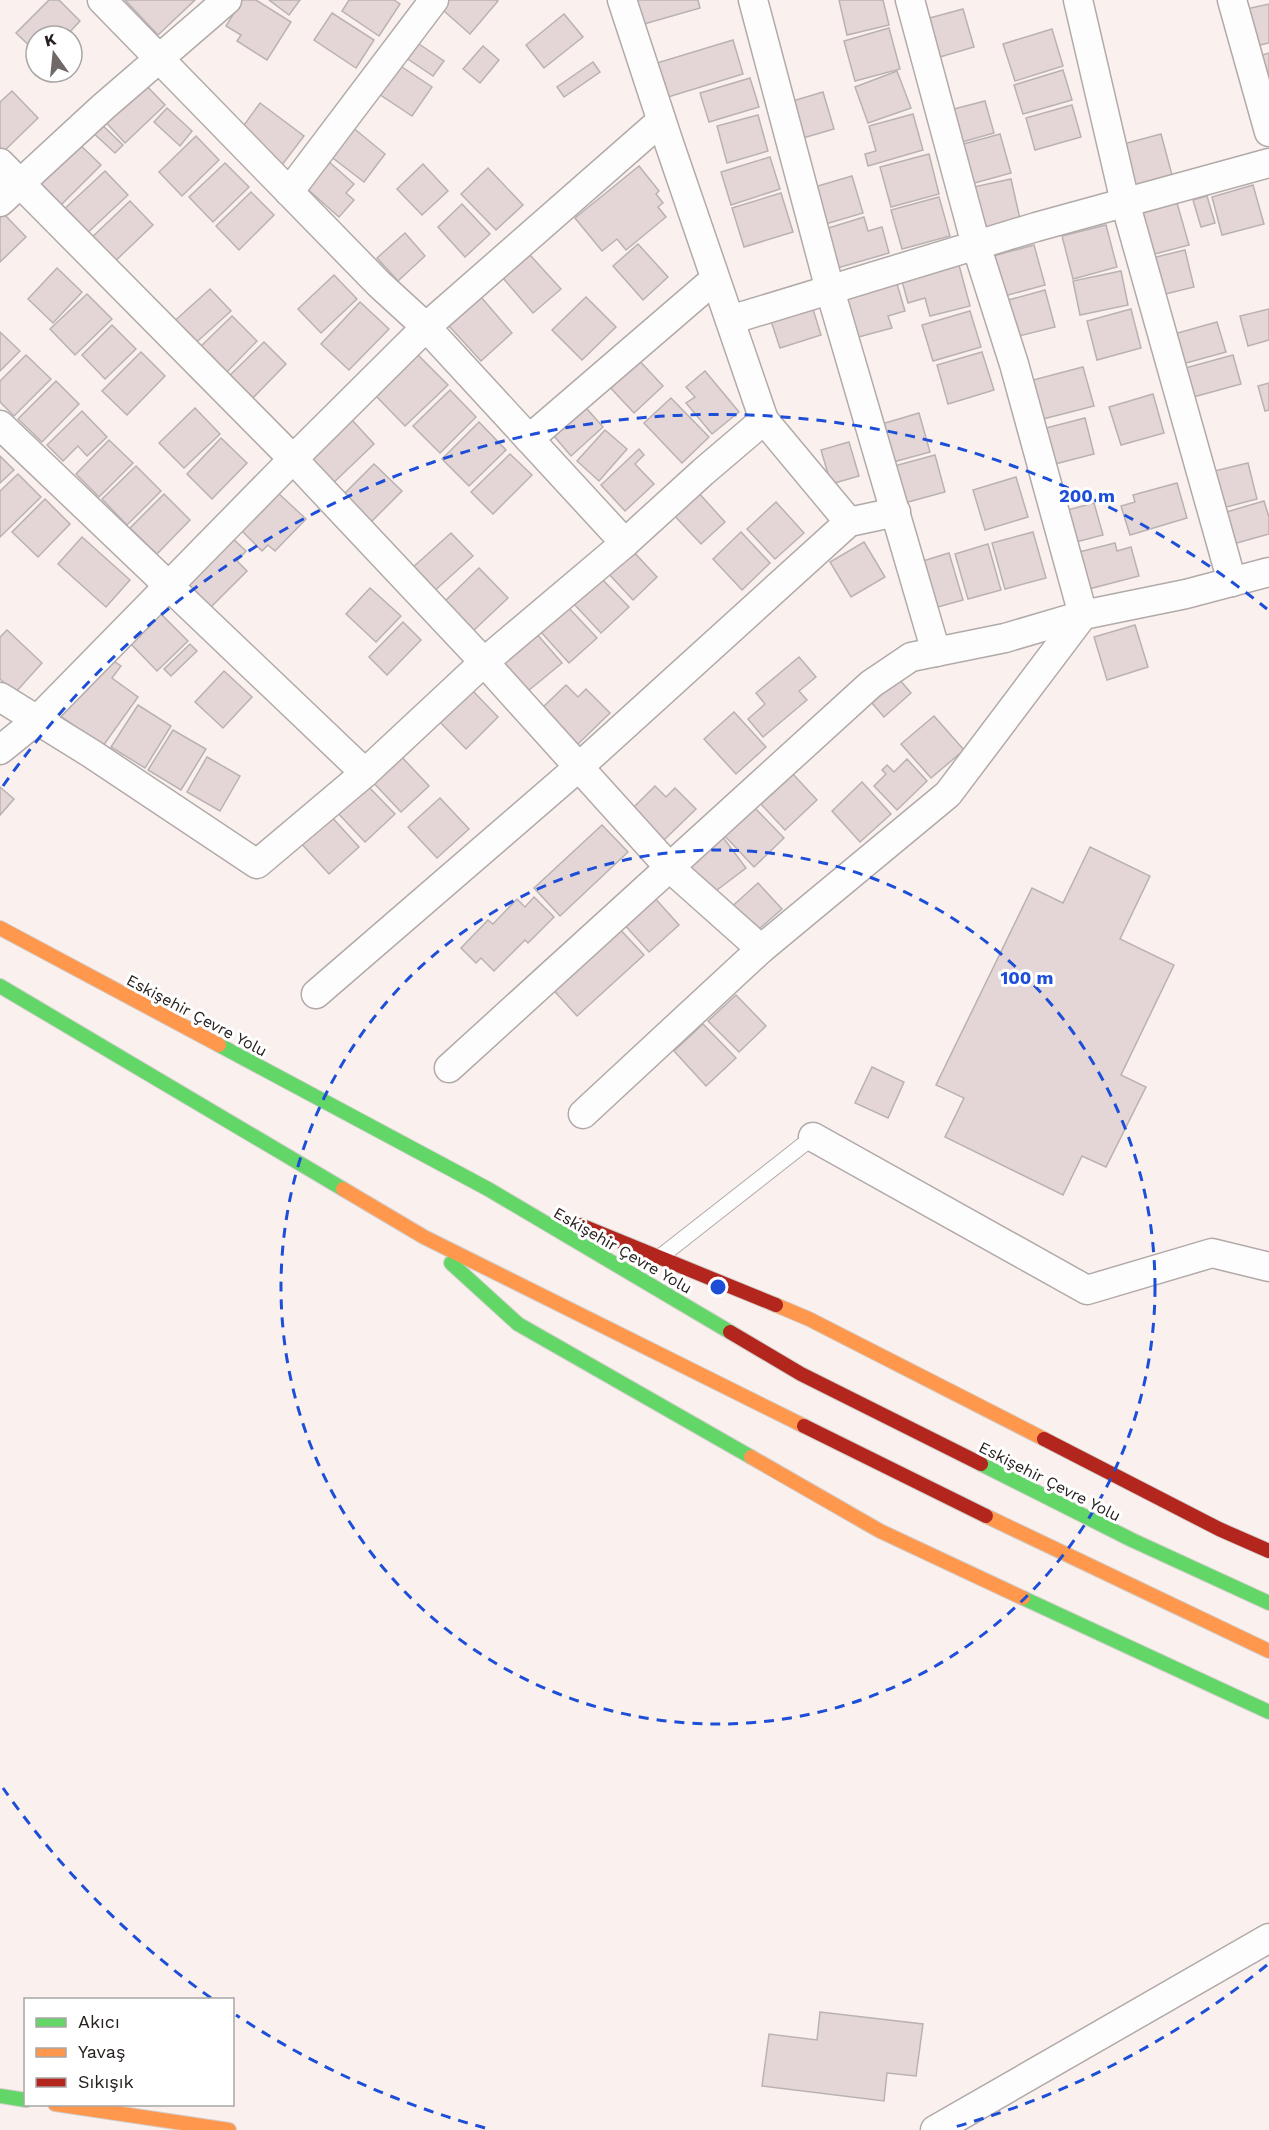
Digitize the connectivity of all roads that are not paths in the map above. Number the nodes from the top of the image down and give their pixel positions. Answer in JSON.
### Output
{"nodes":[{"id":1,"x":102,"y":0,"type":"edge"},
{"id":2,"x":227,"y":0,"type":"edge"},
{"id":3,"x":434,"y":0,"type":"edge"},
{"id":4,"x":622,"y":0,"type":"edge"},
{"id":5,"x":753,"y":0,"type":"edge"},
{"id":6,"x":910,"y":0,"type":"edge"},
{"id":7,"x":1078,"y":0,"type":"edge"},
{"id":8,"x":1232,"y":0,"type":"edge"},
{"id":9,"x":159,"y":59,"type":"junction"},
{"id":10,"x":662,"y":121,"type":"junction"},
{"id":11,"x":1269,"y":132,"type":"edge"},
{"id":12,"x":1269,"y":163,"type":"edge"},
{"id":13,"x":0,"y":164,"type":"edge"},
{"id":14,"x":21,"y":183,"type":"junction"},
{"id":15,"x":289,"y":192,"type":"junction"},
{"id":16,"x":0,"y":202,"type":"edge"},
{"id":17,"x":1125,"y":202,"type":"junction"},
{"id":18,"x":976,"y":245,"type":"junction"},
{"id":19,"x":715,"y":279,"type":"junction"},
{"id":20,"x":830,"y":290,"type":"junction"},
{"id":21,"x":730,"y":320,"type":"junction"},
{"id":22,"x":426,"y":327,"type":"junction"},
{"id":23,"x":764,"y":420,"type":"junction"},
{"id":24,"x":0,"y":424,"type":"edge"},
{"id":25,"x":529,"y":439,"type":"junction"},
{"id":26,"x":293,"y":459,"type":"junction"},
{"id":27,"x":896,"y":512,"type":"junction"},
{"id":28,"x":849,"y":522,"type":"junction"},
{"id":29,"x":625,"y":543,"type":"junction"},
{"id":30,"x":1269,"y":572,"type":"edge"},
{"id":31,"x":1232,"y":582,"type":"junction"},
{"id":32,"x":168,"y":587,"type":"junction"},
{"id":33,"x":1083,"y":615,"type":"junction"},
{"id":34,"x":936,"y":652,"type":"junction"},
{"id":35,"x":484,"y":662,"type":"junction"},
{"id":36,"x":0,"y":697,"type":"edge"},
{"id":37,"x":37,"y":720,"type":"junction"},
{"id":38,"x":0,"y":750,"type":"edge"},
{"id":39,"x":580,"y":766,"type":"junction"},
{"id":40,"x":365,"y":773,"type":"junction"},
{"id":41,"x":670,"y":868,"type":"junction"},
{"id":42,"x":0,"y":928,"type":"edge"},
{"id":43,"x":761,"y":948,"type":"junction"},
{"id":44,"x":0,"y":986,"type":"edge"},
{"id":45,"x":316,"y":994,"type":"dead end"},
{"id":46,"x":449,"y":1068,"type":"dead end"},
{"id":47,"x":583,"y":1114,"type":"dead end"},
{"id":48,"x":813,"y":1137,"type":"joint"},
{"id":49,"x":488,"y":1189,"type":"junction"},
{"id":50,"x":424,"y":1237,"type":"junction"},
{"id":51,"x":660,"y":1257,"type":"junction"},
{"id":52,"x":1269,"y":1267,"type":"edge"},
{"id":53,"x":1269,"y":1551,"type":"edge"},
{"id":54,"x":1269,"y":1603,"type":"edge"},
{"id":55,"x":1269,"y":1651,"type":"edge"},
{"id":56,"x":1269,"y":1712,"type":"edge"},
{"id":57,"x":1269,"y":1938,"type":"edge"},
{"id":58,"x":0,"y":2096,"type":"edge"},
{"id":59,"x":24,"y":2100,"type":"edge"},
{"id":60,"x":68,"y":2106,"type":"edge"},
{"id":61,"x":229,"y":2130,"type":"edge"},
{"id":62,"x":935,"y":2130,"type":"edge"}],
"edges":[{"from":1,"to":9,"type":"street"},
{"from":2,"to":9,"type":"street"},
{"from":3,"to":15,"type":"street"},
{"from":4,"to":10,"type":"street"},
{"from":5,"to":20,"type":"street"},
{"from":6,"to":18,"type":"street"},
{"from":7,"to":17,"type":"street"},
{"from":8,"to":11,"type":"street"},
{"from":9,"to":14,"type":"street"},
{"from":9,"to":15,"type":"street"},
{"from":10,"to":19,"type":"street"},
{"from":10,"to":22,"type":"street"},
{"from":12,"to":17,"type":"street"},
{"from":13,"to":14,"type":"street"},
{"from":14,"to":16,"type":"street"},
{"from":14,"to":26,"type":"street"},
{"from":15,"to":22,"type":"street"},
{"from":17,"to":18,"type":"street"},
{"from":17,"to":31,"type":"street"},
{"from":18,"to":20,"type":"street"},
{"from":18,"to":33,"type":"street"},
{"from":19,"to":21,"type":"street"},
{"from":19,"to":25,"type":"street"},
{"from":20,"to":21,"type":"street"},
{"from":20,"to":27,"type":"street"},
{"from":21,"to":23,"type":"street"},
{"from":22,"to":25,"type":"street"},
{"from":22,"to":26,"type":"street"},
{"from":23,"to":28,"type":"street"},
{"from":23,"to":29,"type":"street"},
{"from":24,"to":32,"type":"street"},
{"from":25,"to":29,"type":"street"},
{"from":26,"to":32,"type":"street"},
{"from":26,"to":35,"type":"street"},
{"from":27,"to":28,"type":"street"},
{"from":27,"to":34,"type":"street"},
{"from":28,"to":39,"type":"street"},
{"from":29,"to":35,"type":"street"},
{"from":30,"to":31,"type":"street"},
{"from":31,"to":33,"type":"street"},
{"from":32,"to":37,"type":"street"},
{"from":32,"to":40,"type":"street"},
{"from":33,"to":34,"type":"street"},
{"from":33,"to":43,"type":"street"},
{"from":34,"to":41,"type":"street"},
{"from":35,"to":39,"type":"street"},
{"from":35,"to":40,"type":"street"},
{"from":36,"to":37,"type":"street"},
{"from":37,"to":38,"type":"street"},
{"from":37,"to":40,"type":"street"},
{"from":39,"to":41,"type":"street"},
{"from":39,"to":45,"type":"street"},
{"from":41,"to":43,"type":"street"},
{"from":41,"to":46,"type":"street"},
{"from":42,"to":49,"type":"main road","name":"Eskişehir Çevre Yolu"},
{"from":43,"to":47,"type":"street"},
{"from":44,"to":50,"type":"main road"},
{"from":48,"to":51,"type":"lane"},
{"from":48,"to":52,"type":"street"},
{"from":49,"to":51,"type":"main road"},
{"from":49,"to":54,"type":"main road","name":"Eskişehir Çevre Yolu"},
{"from":50,"to":55,"type":"main road"},
{"from":50,"to":56,"type":"main road"},
{"from":51,"to":53,"type":"main road"},
{"from":57,"to":62,"type":"street"},
{"from":58,"to":59,"type":"main road"},
{"from":60,"to":61,"type":"main road"}]}
